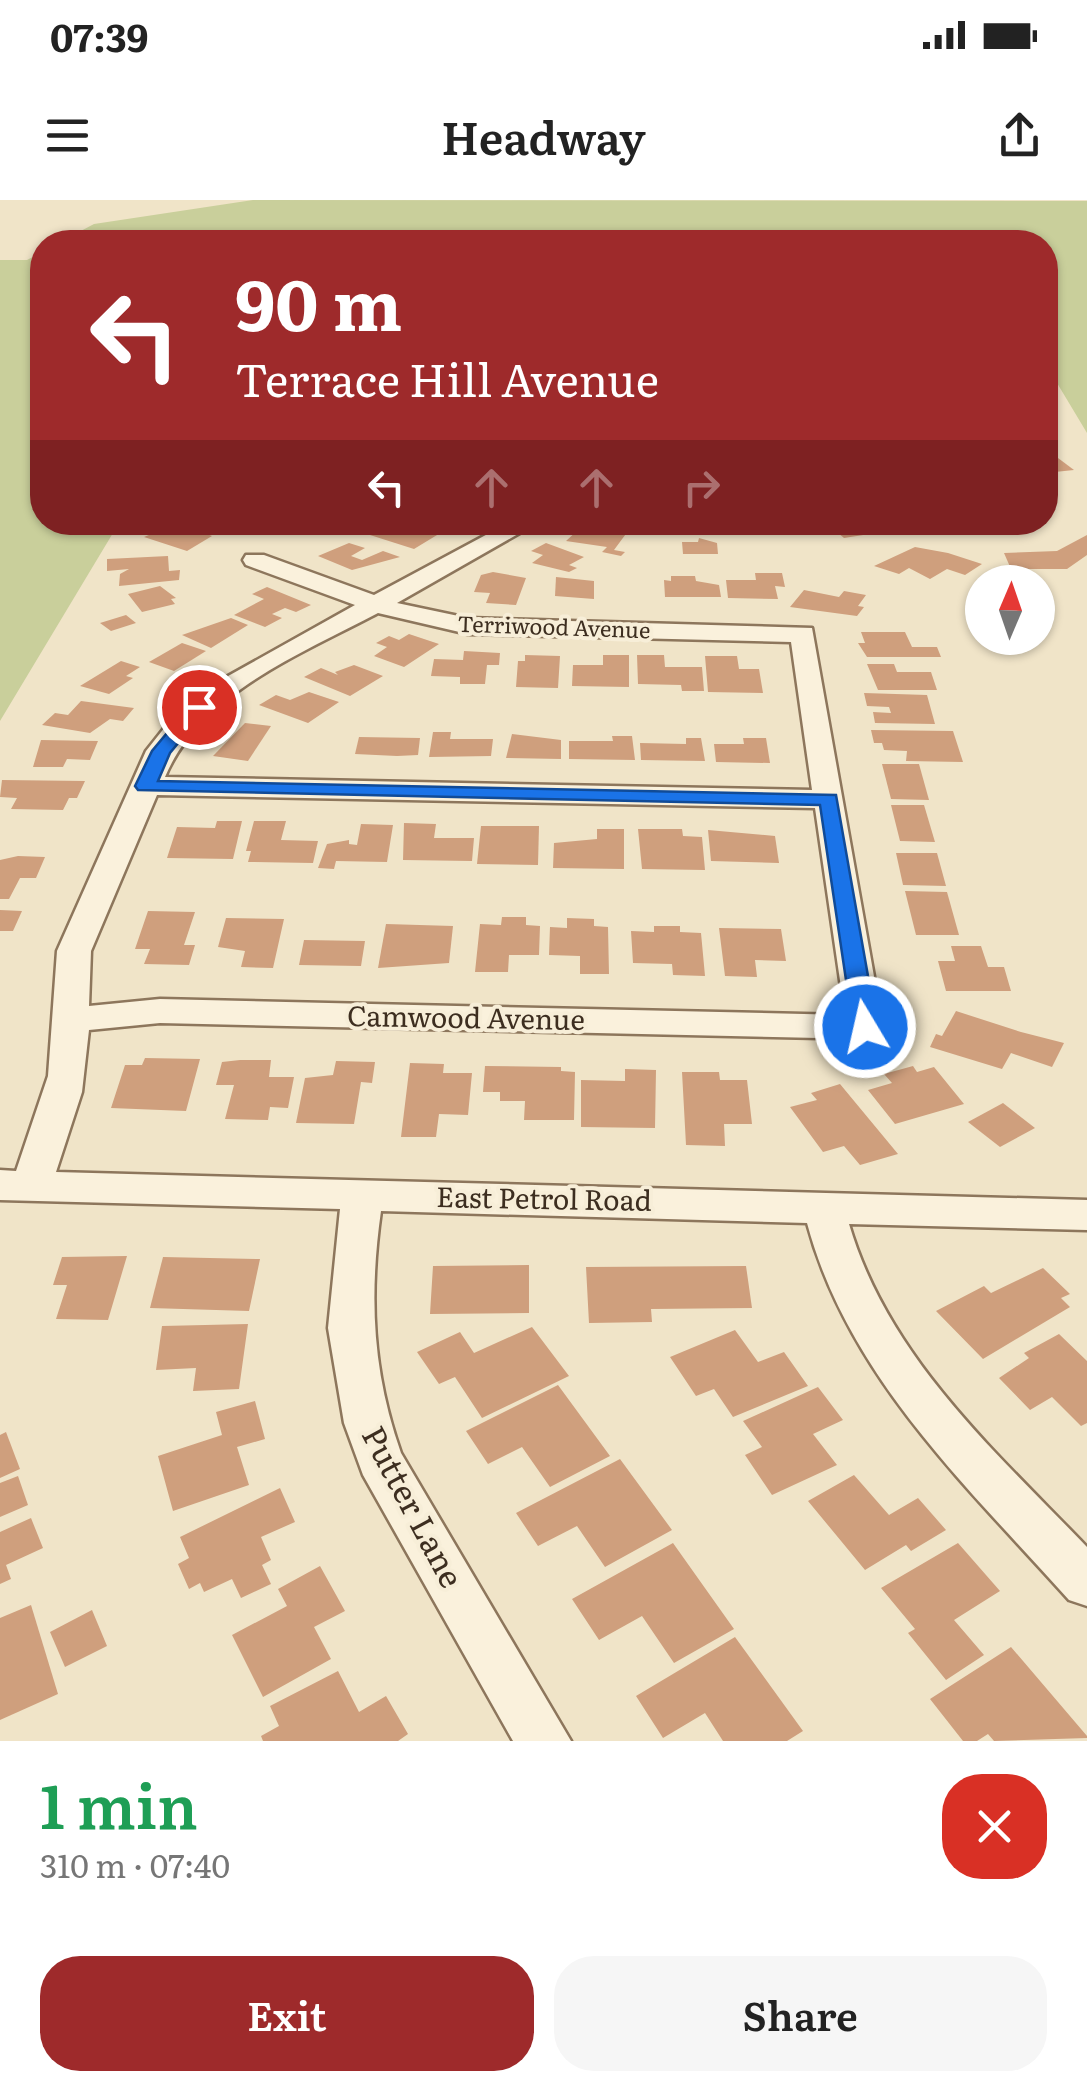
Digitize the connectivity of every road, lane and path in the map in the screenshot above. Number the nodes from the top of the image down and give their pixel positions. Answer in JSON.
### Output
{"nodes":[{"id":1,"x":504,"y":535,"type":"edge"},
{"id":2,"x":255,"y":560,"type":"dead end"},
{"id":3,"x":375,"y":605,"type":"junction"},
{"id":4,"x":145,"y":786,"type":"junction"},
{"id":5,"x":829,"y":799,"type":"junction"},
{"id":6,"x":69,"y":1020,"type":"junction"},
{"id":7,"x":15,"y":1186,"type":"edge"},
{"id":8,"x":363,"y":1194,"type":"junction"},
{"id":9,"x":823,"y":1206,"type":"junction"},
{"id":10,"x":1087,"y":1215,"type":"edge"},
{"id":11,"x":1087,"y":1582,"type":"edge"},
{"id":12,"x":543,"y":1741,"type":"edge"}],
"edges":[{"from":1,"to":3,"type":"street"},
{"from":2,"to":3,"type":"street","name":"Terriwood Avenue"},
{"from":3,"to":4,"type":"street"},
{"from":3,"to":5,"type":"street","name":"Terriwood Avenue"},
{"from":4,"to":5,"type":"street"},
{"from":4,"to":6,"type":"street"},
{"from":5,"to":6,"type":"street","name":"Camwood Avenue"},
{"from":6,"to":7,"type":"street"},
{"from":7,"to":8,"type":"street","name":"East Petrol Road"},
{"from":8,"to":9,"type":"street","name":"East Petrol Road"},
{"from":8,"to":12,"type":"street","name":"Putter Lane"},
{"from":9,"to":10,"type":"street","name":"East Petrol Road"},
{"from":9,"to":11,"type":"street"}]}
